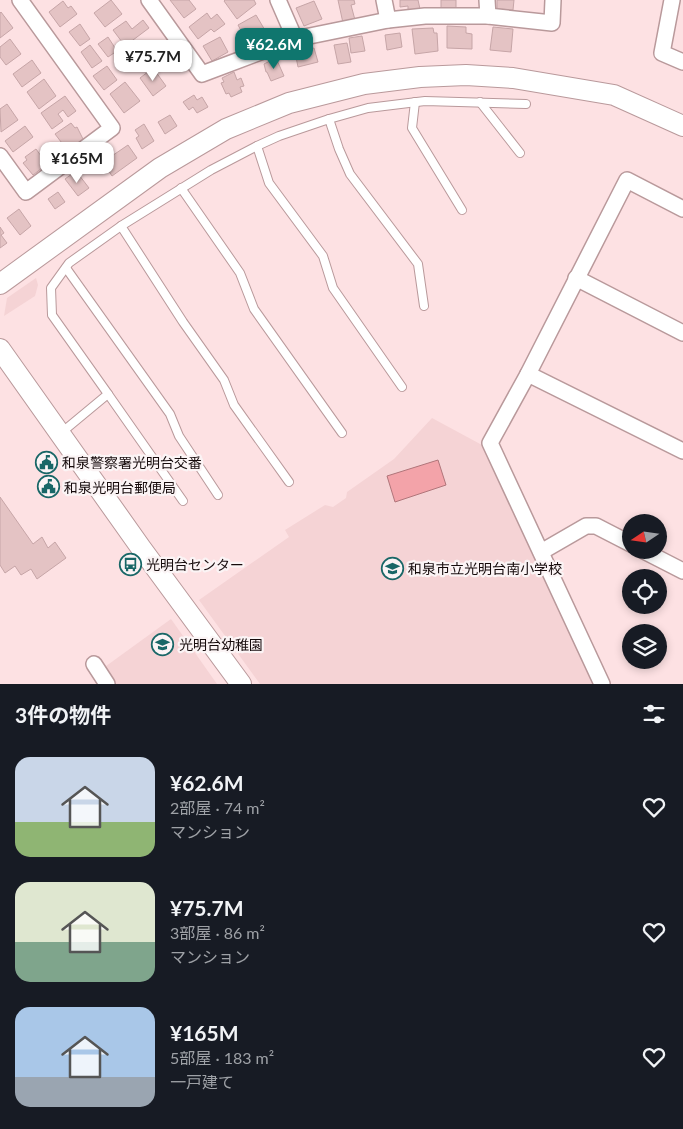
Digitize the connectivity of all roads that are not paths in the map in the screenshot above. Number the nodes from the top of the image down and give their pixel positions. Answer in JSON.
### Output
{"nodes":[{"id":1,"x":20,"y":0,"type":"edge"},
{"id":2,"x":149,"y":0,"type":"edge"},
{"id":3,"x":278,"y":0,"type":"edge"},
{"id":4,"x":384,"y":0,"type":"edge"},
{"id":5,"x":488,"y":0,"type":"edge"},
{"id":6,"x":553,"y":0,"type":"edge"},
{"id":7,"x":672,"y":0,"type":"edge"},
{"id":8,"x":488,"y":16,"type":"junction"},
{"id":9,"x":388,"y":20,"type":"junction"},
{"id":10,"x":295,"y":39,"type":"junction"},
{"id":11,"x":683,"y":62,"type":"edge"},
{"id":12,"x":415,"y":102,"type":"junction"},
{"id":13,"x":480,"y":102,"type":"junction"},
{"id":14,"x":526,"y":104,"type":"dead end"},
{"id":15,"x":329,"y":119,"type":"junction"},
{"id":16,"x":683,"y":126,"type":"edge"},
{"id":17,"x":257,"y":146,"type":"junction"},
{"id":18,"x":520,"y":152,"type":"dead end"},
{"id":19,"x":0,"y":156,"type":"edge"},
{"id":20,"x":181,"y":188,"type":"junction"},
{"id":21,"x":683,"y":209,"type":"edge"},
{"id":22,"x":462,"y":210,"type":"dead end"},
{"id":23,"x":121,"y":226,"type":"junction"},
{"id":24,"x":66,"y":268,"type":"junction"},
{"id":25,"x":576,"y":278,"type":"junction"},
{"id":26,"x":0,"y":284,"type":"edge"},
{"id":27,"x":424,"y":306,"type":"dead end"},
{"id":28,"x":683,"y":333,"type":"edge"},
{"id":29,"x":0,"y":349,"type":"edge"},
{"id":30,"x":528,"y":374,"type":"junction"},
{"id":31,"x":402,"y":387,"type":"dead end"},
{"id":32,"x":108,"y":394,"type":"junction"},
{"id":33,"x":59,"y":434,"type":"junction"},
{"id":34,"x":342,"y":434,"type":"dead end"},
{"id":35,"x":683,"y":451,"type":"edge"},
{"id":36,"x":289,"y":482,"type":"dead end"},
{"id":37,"x":218,"y":495,"type":"dead end"},
{"id":38,"x":183,"y":501,"type":"dead end"},
{"id":39,"x":622,"y":539,"type":"edge"},
{"id":40,"x":541,"y":552,"type":"junction"},
{"id":41,"x":660,"y":559,"type":"edge"},
{"id":42,"x":683,"y":571,"type":"edge"},
{"id":43,"x":94,"y":664,"type":"dead end"},
{"id":44,"x":107,"y":684,"type":"edge"},
{"id":45,"x":241,"y":684,"type":"edge"},
{"id":46,"x":602,"y":684,"type":"edge"}],
"edges":[{"from":1,"to":19,"type":"street"},
{"from":2,"to":10,"type":"street"},
{"from":3,"to":10,"type":"street"},
{"from":4,"to":9,"type":"street"},
{"from":5,"to":8,"type":"street"},
{"from":6,"to":8,"type":"street"},
{"from":7,"to":11,"type":"street"},
{"from":8,"to":9,"type":"street"},
{"from":9,"to":10,"type":"street"},
{"from":12,"to":13,"type":"lane"},
{"from":12,"to":15,"type":"lane"},
{"from":12,"to":22,"type":"lane"},
{"from":13,"to":14,"type":"lane"},
{"from":13,"to":18,"type":"lane"},
{"from":15,"to":17,"type":"lane"},
{"from":15,"to":27,"type":"lane"},
{"from":16,"to":26,"type":"street"},
{"from":17,"to":20,"type":"lane"},
{"from":17,"to":31,"type":"lane"},
{"from":20,"to":23,"type":"lane"},
{"from":20,"to":34,"type":"lane"},
{"from":21,"to":25,"type":"street"},
{"from":23,"to":24,"type":"lane"},
{"from":23,"to":36,"type":"lane"},
{"from":24,"to":32,"type":"lane"},
{"from":24,"to":37,"type":"lane"},
{"from":25,"to":28,"type":"street"},
{"from":25,"to":30,"type":"street"},
{"from":29,"to":33,"type":"street"},
{"from":30,"to":35,"type":"street"},
{"from":30,"to":40,"type":"street"},
{"from":32,"to":33,"type":"lane"},
{"from":32,"to":38,"type":"lane"},
{"from":33,"to":45,"type":"street"},
{"from":39,"to":40,"type":"street"},
{"from":40,"to":46,"type":"street"},
{"from":41,"to":42,"type":"street"},
{"from":43,"to":44,"type":"street"}]}
